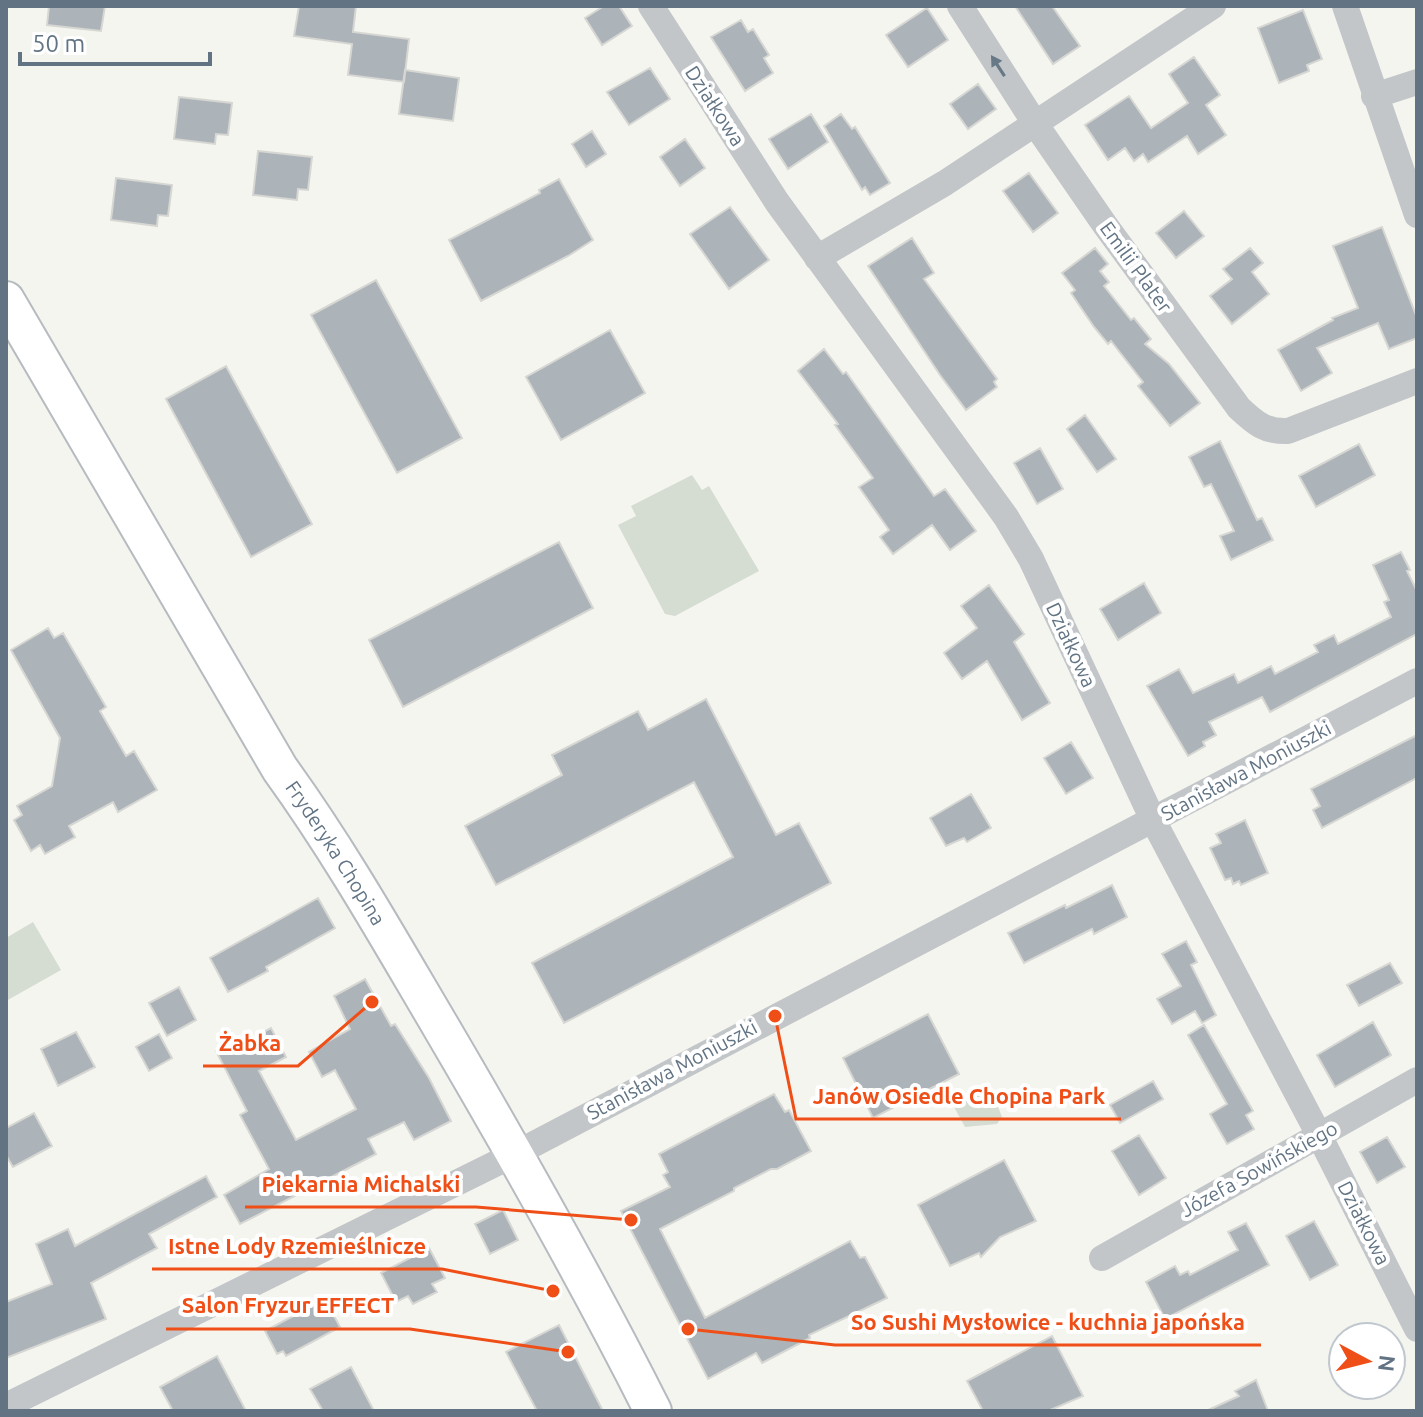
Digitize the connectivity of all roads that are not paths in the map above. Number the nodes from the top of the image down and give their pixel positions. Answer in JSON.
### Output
{"nodes":[{"id":1,"x":651,"y":6,"type":"edge"},
{"id":2,"x":960,"y":6,"type":"edge"},
{"id":3,"x":1213,"y":6,"type":"edge"},
{"id":4,"x":1345,"y":6,"type":"edge"},
{"id":5,"x":1417,"y":82,"type":"edge"},
{"id":6,"x":1374,"y":96,"type":"junction"},
{"id":7,"x":1036,"y":125,"type":"junction"},
{"id":8,"x":1417,"y":215,"type":"edge"},
{"id":9,"x":817,"y":258,"type":"junction"},
{"id":10,"x":6,"y":300,"type":"edge"},
{"id":11,"x":1417,"y":381,"type":"edge"},
{"id":12,"x":1417,"y":681,"type":"edge"},
{"id":13,"x":1153,"y":820,"type":"junction"},
{"id":14,"x":1417,"y":1080,"type":"edge"},
{"id":15,"x":1319,"y":1135,"type":"junction"},
{"id":16,"x":515,"y":1154,"type":"junction"},
{"id":17,"x":1102,"y":1258,"type":"dead end"},
{"id":18,"x":1417,"y":1329,"type":"edge"},
{"id":19,"x":6,"y":1406,"type":"edge"},
{"id":20,"x":653,"y":1411,"type":"edge"}],
"edges":[{"from":1,"to":9,"type":"street","name":"Działkowa"},
{"from":7,"to":2,"type":"street","name":"Emilii Plater","one_way":true},
{"from":3,"to":7,"type":"street"},
{"from":4,"to":6,"type":"street"},
{"from":5,"to":6,"type":"street"},
{"from":6,"to":8,"type":"street"},
{"from":7,"to":9,"type":"street"},
{"from":7,"to":11,"type":"street","name":"Emilii Plater"},
{"from":9,"to":13,"type":"street","name":"Działkowa"},
{"from":10,"to":16,"type":"street","name":"Fryderyka Chopina"},
{"from":12,"to":13,"type":"street","name":"Stanisława Moniuszki"},
{"from":13,"to":15,"type":"street","name":"Działkowa"},
{"from":13,"to":16,"type":"street","name":"Stanisława Moniuszki"},
{"from":14,"to":15,"type":"street","name":"Józefa Sowińskiego"},
{"from":15,"to":17,"type":"street","name":"Józefa Sowińskiego"},
{"from":15,"to":18,"type":"street","name":"Działkowa"},
{"from":16,"to":19,"type":"street","name":"Stanisława Moniuszki"},
{"from":16,"to":20,"type":"street","name":"Fryderyka Chopina"}]}
